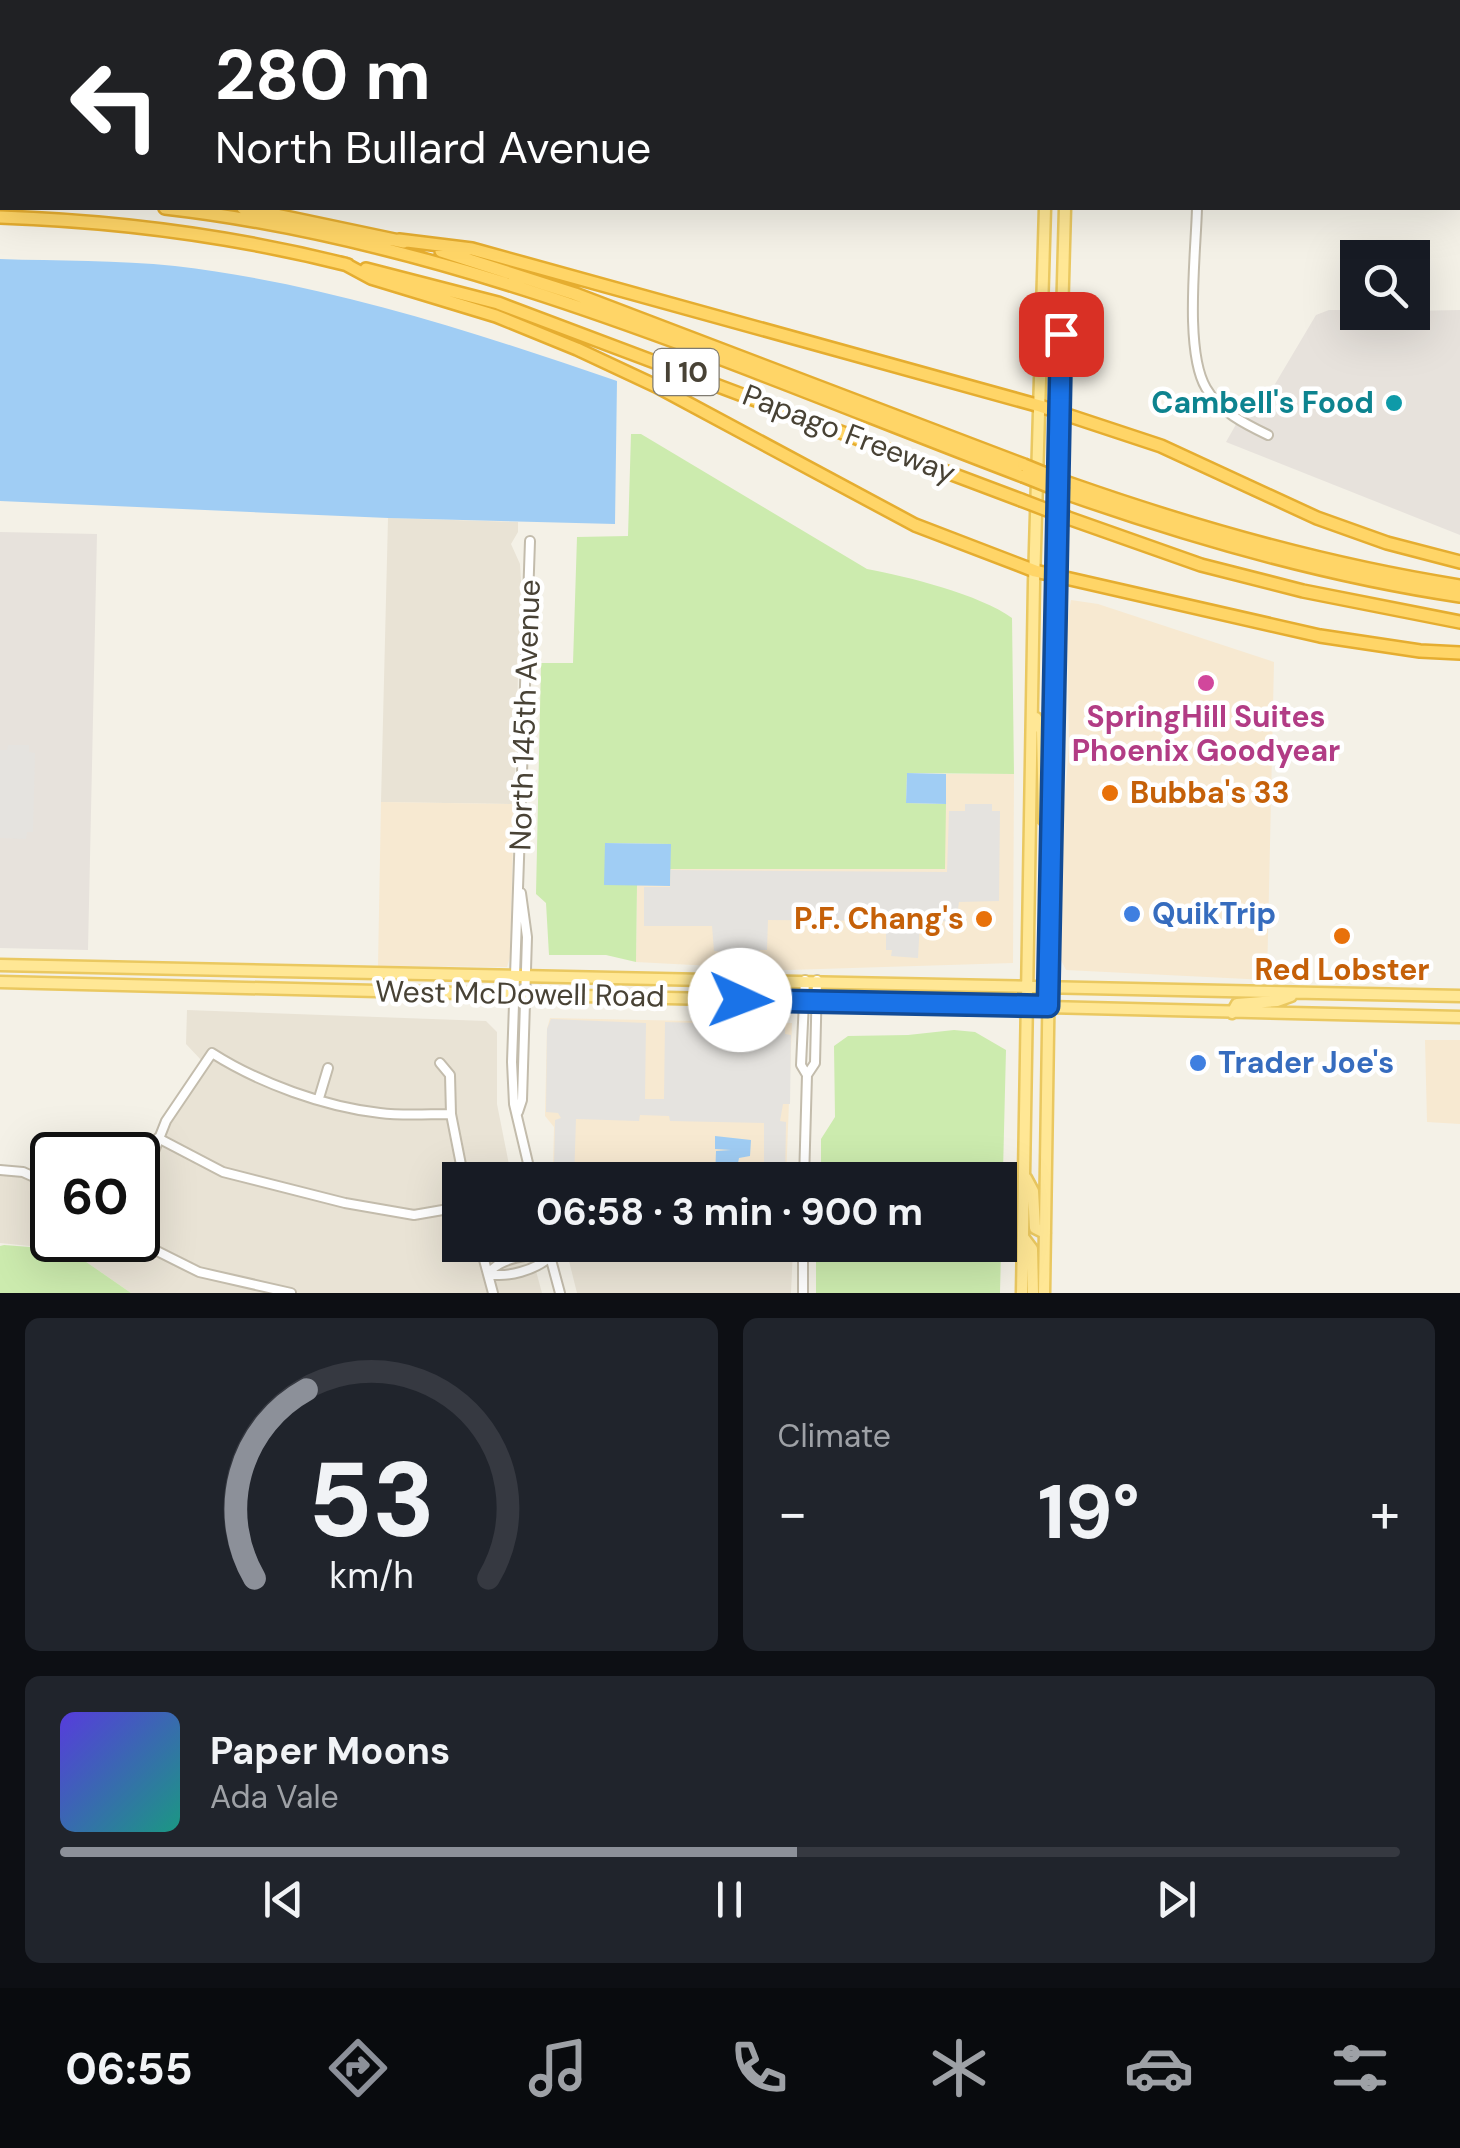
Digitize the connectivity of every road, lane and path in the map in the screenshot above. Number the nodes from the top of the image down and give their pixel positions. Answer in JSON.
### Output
{"nodes":[{"id":1,"x":177,"y":210,"type":"edge"},
{"id":2,"x":253,"y":210,"type":"edge"},
{"id":3,"x":1045,"y":210,"type":"edge"},
{"id":4,"x":1064,"y":210,"type":"edge"},
{"id":5,"x":1197,"y":210,"type":"edge"},
{"id":6,"x":0,"y":218,"type":"edge"},
{"id":7,"x":399,"y":240,"type":"junction"},
{"id":8,"x":345,"y":264,"type":"junction"},
{"id":9,"x":1040,"y":406,"type":"junction"},
{"id":10,"x":1059,"y":412,"type":"junction"},
{"id":11,"x":1268,"y":435,"type":"dead end"},
{"id":12,"x":1023,"y":470,"type":"junction"},
{"id":13,"x":1068,"y":488,"type":"junction"},
{"id":14,"x":530,"y":541,"type":"dead end"},
{"id":15,"x":1460,"y":562,"type":"edge"},
{"id":16,"x":1035,"y":571,"type":"junction"},
{"id":17,"x":1055,"y":576,"type":"junction"},
{"id":18,"x":1460,"y":586,"type":"edge"},
{"id":19,"x":1460,"y":596,"type":"edge"},
{"id":20,"x":1460,"y":622,"type":"edge"},
{"id":21,"x":1460,"y":653,"type":"edge"},
{"id":22,"x":1034,"y":712,"type":"junction"},
{"id":23,"x":1052,"y":830,"type":"junction"},
{"id":24,"x":0,"y":965,"type":"edge"},
{"id":25,"x":46,"y":966,"type":"junction"},
{"id":26,"x":520,"y":977,"type":"junction"},
{"id":27,"x":811,"y":980,"type":"junction"},
{"id":28,"x":0,"y":982,"type":"edge"},
{"id":29,"x":46,"y":983,"type":"junction"},
{"id":30,"x":1027,"y":985,"type":"junction"},
{"id":31,"x":1048,"y":986,"type":"junction"},
{"id":32,"x":1301,"y":993,"type":"junction"},
{"id":33,"x":519,"y":995,"type":"junction"},
{"id":34,"x":1417,"y":995,"type":"junction"},
{"id":35,"x":1460,"y":996,"type":"edge"},
{"id":36,"x":810,"y":1002,"type":"junction"},
{"id":37,"x":1027,"y":1006,"type":"junction"},
{"id":38,"x":1048,"y":1006,"type":"junction"},
{"id":39,"x":1232,"y":1013,"type":"junction"},
{"id":40,"x":1416,"y":1016,"type":"junction"},
{"id":41,"x":1460,"y":1017,"type":"edge"},
{"id":42,"x":440,"y":1063,"type":"dead end"},
{"id":43,"x":328,"y":1068,"type":"dead end"},
{"id":44,"x":319,"y":1098,"type":"junction"},
{"id":45,"x":451,"y":1114,"type":"junction"},
{"id":46,"x":160,"y":1134,"type":"edge"},
{"id":47,"x":160,"y":1139,"type":"edge"},
{"id":48,"x":460,"y":1162,"type":"edge"},
{"id":49,"x":528,"y":1162,"type":"edge"},
{"id":50,"x":805,"y":1162,"type":"edge"},
{"id":51,"x":0,"y":1170,"type":"edge"},
{"id":52,"x":1024,"y":1174,"type":"junction"},
{"id":53,"x":30,"y":1175,"type":"edge"},
{"id":54,"x":442,"y":1210,"type":"edge"},
{"id":55,"x":1045,"y":1233,"type":"junction"},
{"id":56,"x":1023,"y":1237,"type":"junction"},
{"id":57,"x":160,"y":1252,"type":"edge"},
{"id":58,"x":485,"y":1262,"type":"edge"},
{"id":59,"x":504,"y":1262,"type":"edge"},
{"id":60,"x":551,"y":1262,"type":"edge"},
{"id":61,"x":803,"y":1262,"type":"edge"},
{"id":62,"x":488,"y":1274,"type":"junction"},
{"id":63,"x":290,"y":1293,"type":"edge"},
{"id":64,"x":493,"y":1293,"type":"edge"},
{"id":65,"x":560,"y":1293,"type":"edge"},
{"id":66,"x":802,"y":1293,"type":"edge"},
{"id":67,"x":1022,"y":1293,"type":"edge"},
{"id":68,"x":1033,"y":1293,"type":"edge"},
{"id":69,"x":1044,"y":1293,"type":"edge"}],
"edges":[{"from":1,"to":12,"type":"highway"},
{"from":2,"to":7,"type":"highway","name":"Papago Freeway","number":"I 10"},
{"from":3,"to":9,"type":"main road"},
{"from":4,"to":10,"type":"main road"},
{"from":5,"to":11,"type":"street"},
{"from":6,"to":8,"type":"highway","name":"Papago Freeway","number":"I 10"},
{"from":7,"to":9,"type":"highway"},
{"from":7,"to":12,"type":"highway","name":"Papago Freeway","number":"I 10"},
{"from":8,"to":16,"type":"highway"},
{"from":8,"to":20,"type":"highway","name":"Papago Freeway","number":"I 10","bridge":true},
{"from":9,"to":10,"type":"highway"},
{"from":9,"to":16,"type":"main road"},
{"from":10,"to":15,"type":"highway"},
{"from":10,"to":17,"type":"main road"},
{"from":12,"to":13,"type":"highway","name":"Papago Freeway","number":"I 10","bridge":true},
{"from":13,"to":18,"type":"highway","name":"Papago Freeway","number":"I 10"},
{"from":13,"to":19,"type":"highway"},
{"from":14,"to":26,"type":"street","name":"North 145th Avenue"},
{"from":16,"to":17,"type":"highway"},
{"from":16,"to":22,"type":"main road"},
{"from":17,"to":21,"type":"highway"},
{"from":17,"to":23,"type":"main road"},
{"from":22,"to":23,"type":"main road"},
{"from":22,"to":30,"type":"main road"},
{"from":23,"to":31,"type":"main road"},
{"from":24,"to":25,"type":"main road","name":"West McDowell Road"},
{"from":25,"to":26,"type":"main road","name":"West McDowell Road"},
{"from":25,"to":29,"type":"main road"},
{"from":26,"to":27,"type":"main road","name":"West McDowell Road"},
{"from":26,"to":33,"type":"street","name":"North 145th Avenue"},
{"from":27,"to":30,"type":"main road","name":"West McDowell Road"},
{"from":27,"to":36,"type":"street"},
{"from":28,"to":29,"type":"main road","name":"West McDowell Road"},
{"from":29,"to":33,"type":"main road","name":"West McDowell Road"},
{"from":30,"to":31,"type":"main road","name":"West McDowell Road"},
{"from":30,"to":37,"type":"main road"},
{"from":31,"to":32,"type":"main road","name":"West McDowell Road"},
{"from":31,"to":38,"type":"main road"},
{"from":32,"to":34,"type":"main road","name":"West McDowell Road"},
{"from":32,"to":39,"type":"main road"},
{"from":33,"to":36,"type":"main road","name":"West McDowell Road"},
{"from":33,"to":49,"type":"street","name":"North 145th Avenue"},
{"from":34,"to":35,"type":"main road","name":"West McDowell Road"},
{"from":34,"to":40,"type":"main road"},
{"from":36,"to":37,"type":"main road","name":"West McDowell Road"},
{"from":36,"to":50,"type":"street"},
{"from":37,"to":38,"type":"main road","name":"West McDowell Road"},
{"from":37,"to":52,"type":"main road"},
{"from":38,"to":39,"type":"main road","name":"West McDowell Road"},
{"from":38,"to":55,"type":"main road"},
{"from":39,"to":40,"type":"main road","name":"West McDowell Road"},
{"from":40,"to":41,"type":"main road","name":"West McDowell Road"},
{"from":42,"to":45,"type":"street"},
{"from":43,"to":44,"type":"street"},
{"from":44,"to":45,"type":"street"},
{"from":44,"to":46,"type":"street"},
{"from":45,"to":48,"type":"street"},
{"from":47,"to":54,"type":"street"},
{"from":51,"to":53,"type":"street"},
{"from":52,"to":55,"type":"main road"},
{"from":52,"to":56,"type":"main road"},
{"from":55,"to":69,"type":"main road"},
{"from":56,"to":67,"type":"main road"},
{"from":56,"to":68,"type":"main road"},
{"from":57,"to":63,"type":"street"},
{"from":58,"to":62,"type":"street"},
{"from":59,"to":62,"type":"street"},
{"from":60,"to":65,"type":"street"},
{"from":61,"to":66,"type":"street"},
{"from":62,"to":64,"type":"street"}]}
